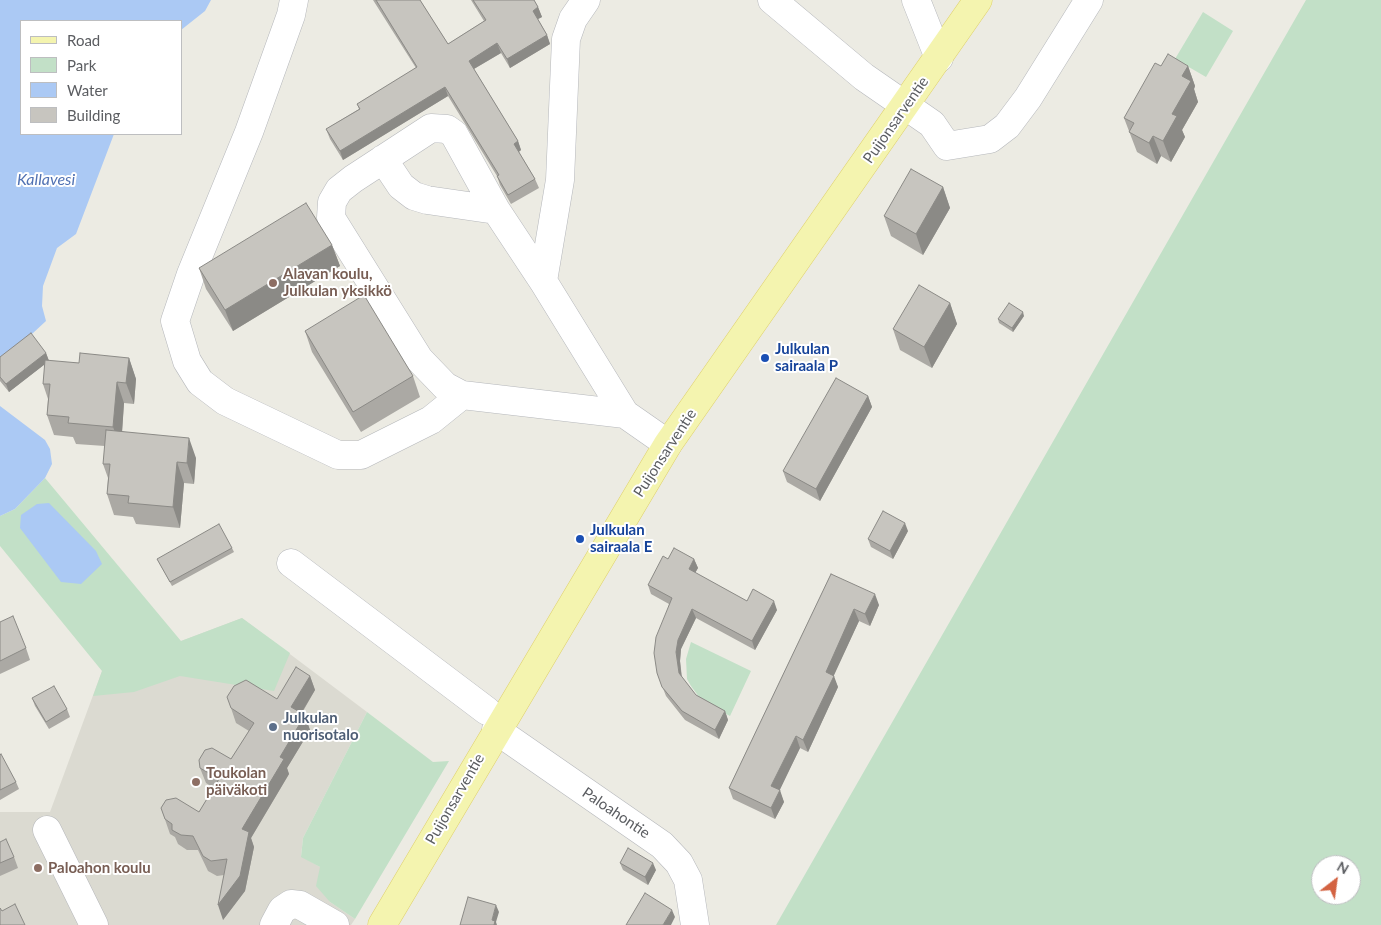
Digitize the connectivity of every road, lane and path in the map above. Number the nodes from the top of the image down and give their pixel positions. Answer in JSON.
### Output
{"nodes":[{"id":1,"x":294,"y":0,"type":"edge"},
{"id":2,"x":586,"y":0,"type":"edge"},
{"id":3,"x":772,"y":0,"type":"edge"},
{"id":4,"x":916,"y":0,"type":"edge"},
{"id":5,"x":978,"y":0,"type":"edge"},
{"id":6,"x":1089,"y":0,"type":"edge"},
{"id":7,"x":939,"y":58,"type":"junction"},
{"id":8,"x":906,"y":104,"type":"junction"},
{"id":9,"x":383,"y":159,"type":"junction"},
{"id":10,"x":496,"y":210,"type":"junction"},
{"id":11,"x":543,"y":281,"type":"junction"},
{"id":12,"x":462,"y":395,"type":"junction"},
{"id":13,"x":625,"y":414,"type":"junction"},
{"id":14,"x":668,"y":444,"type":"junction"},
{"id":15,"x":291,"y":563,"type":"dead end"},
{"id":16,"x":492,"y":721,"type":"junction"},
{"id":17,"x":47,"y":830,"type":"dead end"},
{"id":18,"x":94,"y":925,"type":"edge"},
{"id":19,"x":274,"y":925,"type":"edge"},
{"id":20,"x":335,"y":925,"type":"edge"},
{"id":21,"x":382,"y":925,"type":"edge"},
{"id":22,"x":695,"y":925,"type":"edge"}],
"edges":[{"from":1,"to":12,"type":"street"},
{"from":2,"to":11,"type":"street"},
{"from":3,"to":8,"type":"street"},
{"from":4,"to":7,"type":"street"},
{"from":5,"to":7,"type":"main road","name":"Puijonsarventie"},
{"from":6,"to":8,"type":"street"},
{"from":7,"to":8,"type":"main road","name":"Puijonsarventie"},
{"from":8,"to":14,"type":"main road","name":"Puijonsarventie"},
{"from":9,"to":10,"type":"street"},
{"from":9,"to":10,"type":"street"},
{"from":9,"to":12,"type":"street"},
{"from":10,"to":11,"type":"street"},
{"from":11,"to":13,"type":"street"},
{"from":12,"to":13,"type":"street"},
{"from":13,"to":14,"type":"street"},
{"from":14,"to":16,"type":"main road","name":"Puijonsarventie"},
{"from":15,"to":16,"type":"street","name":"Paloahontie"},
{"from":16,"to":21,"type":"main road","name":"Puijonsarventie"},
{"from":16,"to":22,"type":"street","name":"Paloahontie"},
{"from":17,"to":18,"type":"street"},
{"from":19,"to":20,"type":"street"}]}
